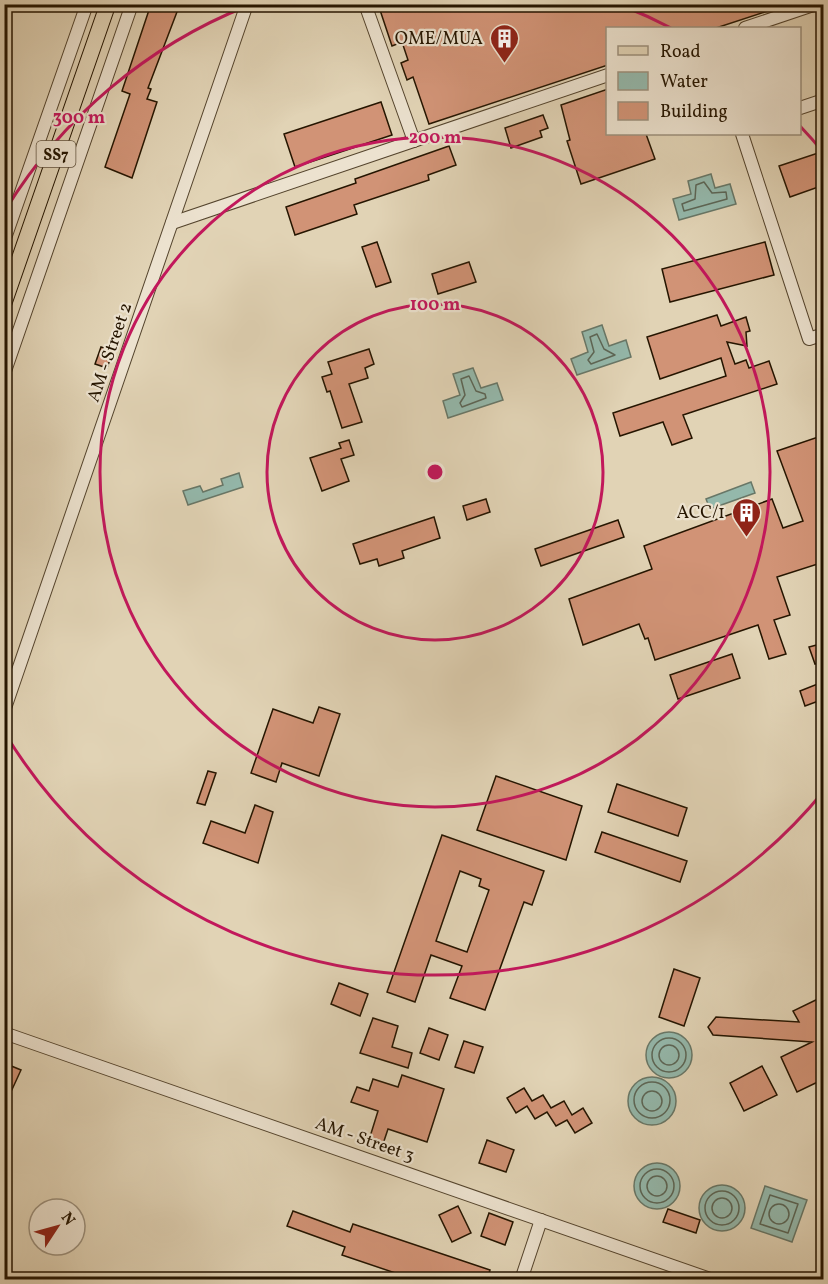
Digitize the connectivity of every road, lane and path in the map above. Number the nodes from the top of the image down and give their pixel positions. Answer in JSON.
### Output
{"nodes":[{"id":1,"x":87,"y":4,"type":"edge"},
{"id":2,"x":108,"y":4,"type":"edge"},
{"id":3,"x":132,"y":4,"type":"edge"},
{"id":4,"x":247,"y":4,"type":"edge"},
{"id":5,"x":365,"y":4,"type":"edge"},
{"id":6,"x":816,"y":4,"type":"edge"},
{"id":7,"x":748,"y":27,"type":"edge"},
{"id":8,"x":606,"y":76,"type":"edge"},
{"id":9,"x":824,"y":100,"type":"edge"},
{"id":10,"x":801,"y":108,"type":"edge"},
{"id":11,"x":742,"y":135,"type":"edge"},
{"id":12,"x":414,"y":141,"type":"junction"},
{"id":13,"x":172,"y":223,"type":"junction"},
{"id":14,"x":4,"y":241,"type":"edge"},
{"id":15,"x":4,"y":303,"type":"edge"},
{"id":16,"x":824,"y":334,"type":"edge"},
{"id":17,"x":4,"y":374,"type":"edge"},
{"id":18,"x":4,"y":711,"type":"edge"},
{"id":19,"x":4,"y":1033,"type":"edge"},
{"id":20,"x":541,"y":1220,"type":"junction"},
{"id":21,"x":521,"y":1280,"type":"edge"},
{"id":22,"x":713,"y":1280,"type":"edge"}],
"edges":[{"from":1,"to":14,"type":"street"},
{"from":2,"to":15,"type":"main road","number":"SS7"},
{"from":3,"to":17,"type":"street"},
{"from":4,"to":13,"type":"street","name":"AM - Street 2"},
{"from":5,"to":12,"type":"street"},
{"from":6,"to":7,"type":"street"},
{"from":8,"to":12,"type":"street"},
{"from":9,"to":10,"type":"street"},
{"from":11,"to":16,"type":"street"},
{"from":12,"to":13,"type":"street"},
{"from":13,"to":18,"type":"street","name":"AM - Street 2"},
{"from":19,"to":20,"type":"street","name":"AM - Street 3"},
{"from":20,"to":21,"type":"street"},
{"from":20,"to":22,"type":"street","name":"AM - Street 3"}]}
